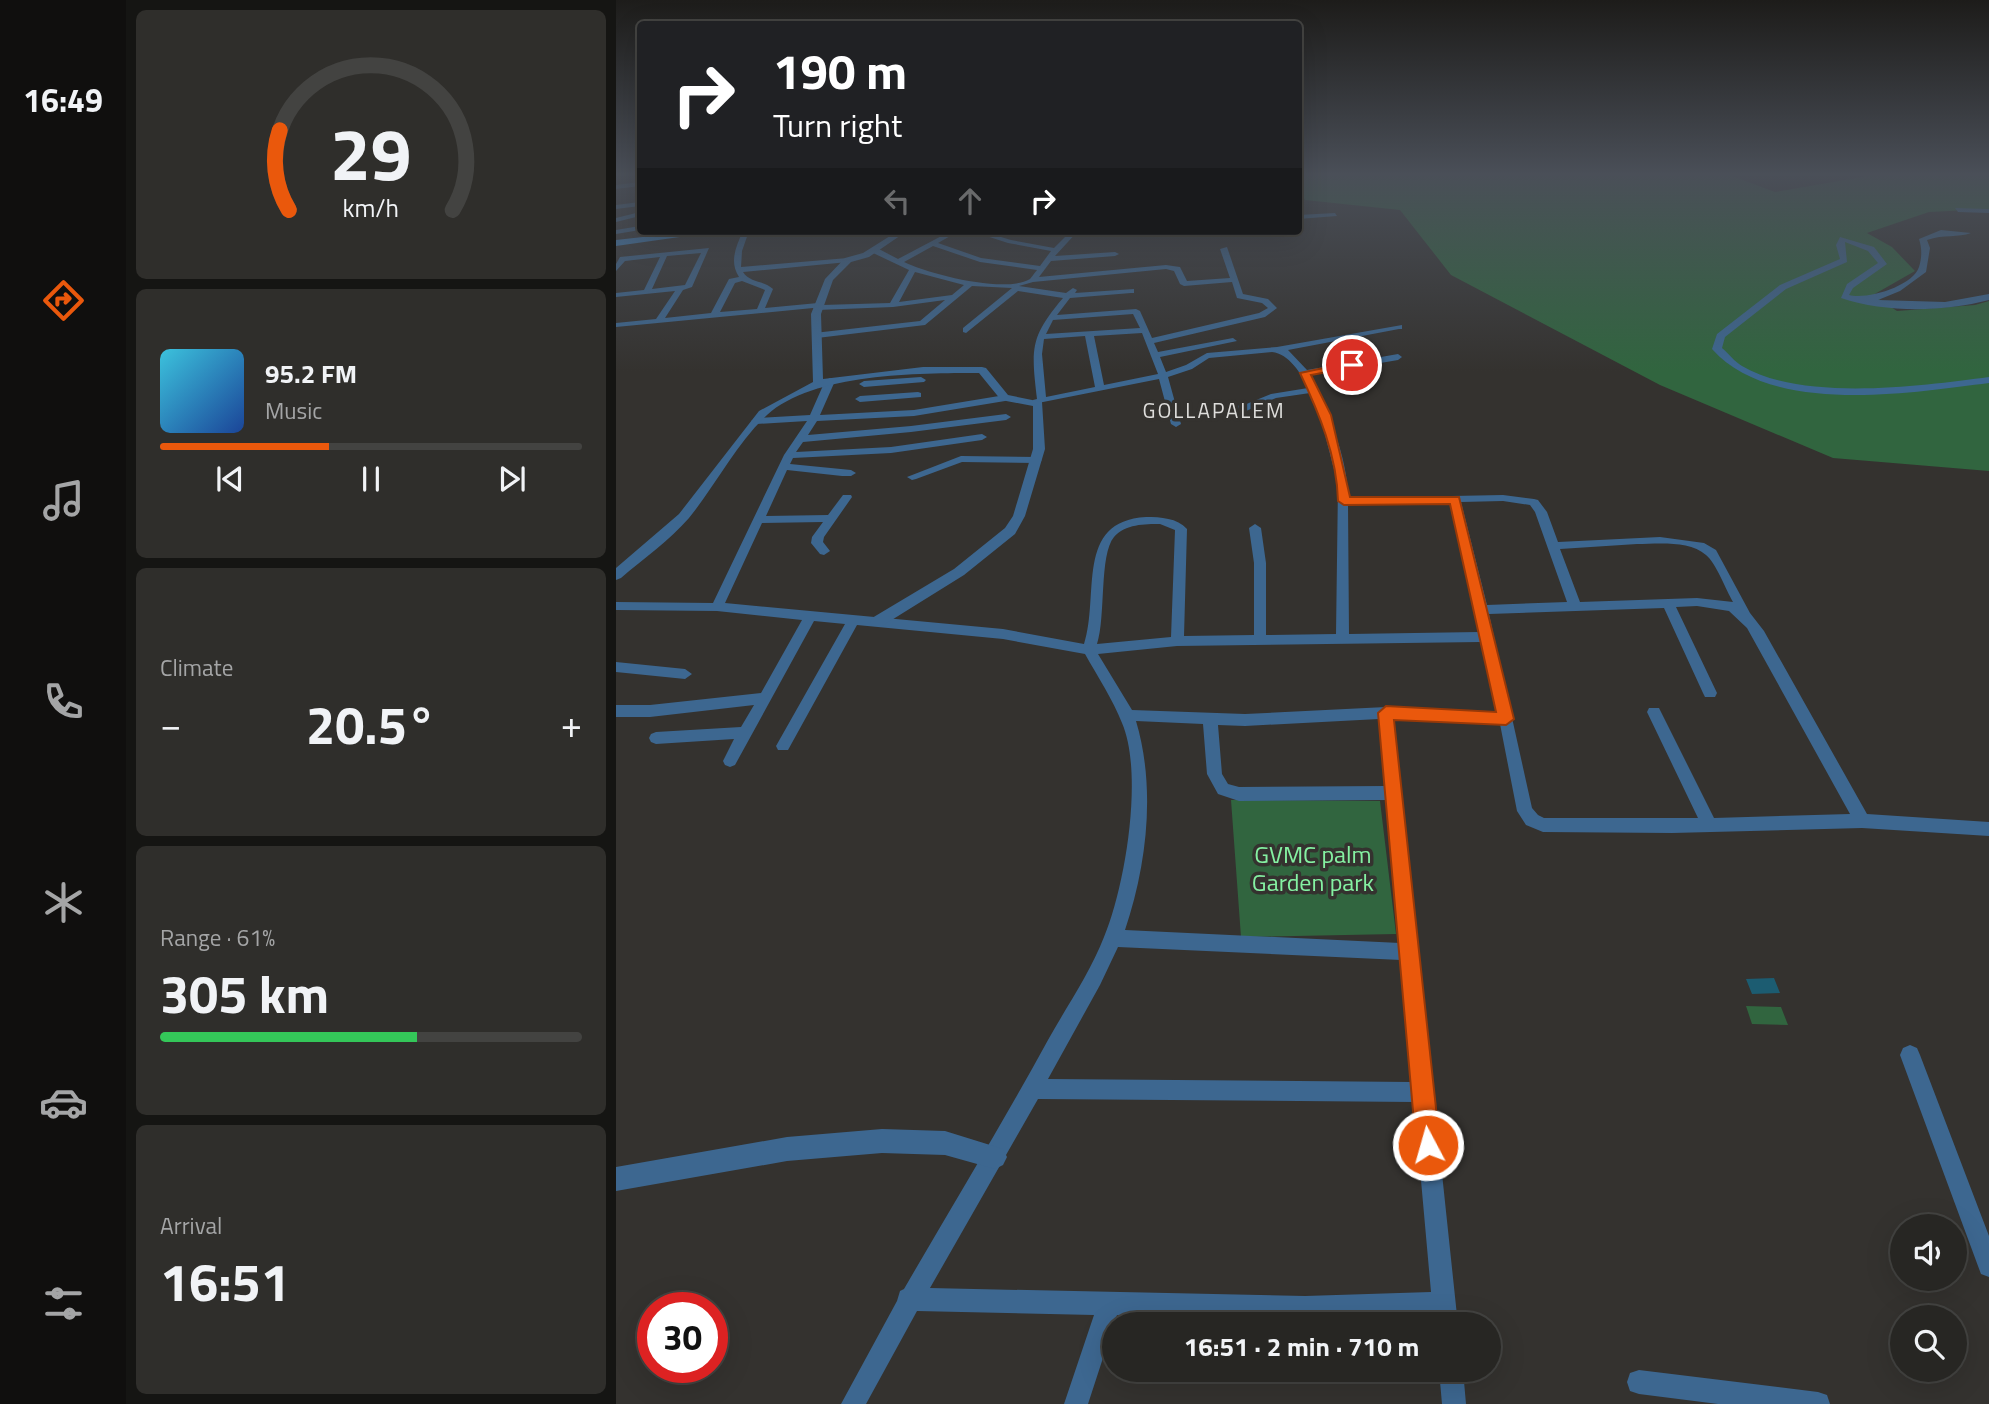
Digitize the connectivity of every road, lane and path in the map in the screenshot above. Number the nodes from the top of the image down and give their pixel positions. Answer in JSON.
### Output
{"nodes":[{"id":1,"x":742,"y":240,"type":"edge"},
{"id":2,"x":890,"y":240,"type":"edge"},
{"id":3,"x":941,"y":240,"type":"edge"},
{"id":4,"x":1011,"y":240,"type":"edge"},
{"id":5,"x":1066,"y":240,"type":"edge"},
{"id":6,"x":1923,"y":240,"type":"edge"},
{"id":7,"x":933,"y":244,"type":"junction"},
{"id":8,"x":616,"y":249,"type":"edge"},
{"id":9,"x":1224,"y":249,"type":"dead end"},
{"id":10,"x":874,"y":250,"type":"junction"},
{"id":11,"x":1056,"y":250,"type":"junction"},
{"id":12,"x":665,"y":254,"type":"junction"},
{"id":13,"x":1115,"y":254,"type":"dead end"},
{"id":14,"x":616,"y":256,"type":"edge"},
{"id":15,"x":848,"y":260,"type":"junction"},
{"id":16,"x":1048,"y":260,"type":"junction"},
{"id":17,"x":900,"y":261,"type":"junction"},
{"id":18,"x":1040,"y":268,"type":"junction"},
{"id":19,"x":616,"y":269,"type":"edge"},
{"id":20,"x":913,"y":269,"type":"junction"},
{"id":21,"x":1126,"y":272,"type":"junction"},
{"id":22,"x":741,"y":274,"type":"junction"},
{"id":23,"x":1083,"y":277,"type":"junction"},
{"id":24,"x":1033,"y":280,"type":"junction"},
{"id":25,"x":1234,"y":280,"type":"junction"},
{"id":26,"x":970,"y":284,"type":"junction"},
{"id":27,"x":1013,"y":287,"type":"junction"},
{"id":28,"x":679,"y":290,"type":"junction"},
{"id":29,"x":1131,"y":291,"type":"junction"},
{"id":30,"x":646,"y":293,"type":"junction"},
{"id":31,"x":616,"y":295,"type":"edge"},
{"id":32,"x":1068,"y":296,"type":"junction"},
{"id":33,"x":1989,"y":296,"type":"edge"},
{"id":34,"x":951,"y":298,"type":"junction"},
{"id":35,"x":1865,"y":300,"type":"junction"},
{"id":36,"x":893,"y":305,"type":"junction"},
{"id":37,"x":818,"y":307,"type":"junction"},
{"id":38,"x":760,"y":311,"type":"junction"},
{"id":39,"x":1136,"y":311,"type":"junction"},
{"id":40,"x":715,"y":314,"type":"junction"},
{"id":41,"x":1050,"y":318,"type":"junction"},
{"id":42,"x":659,"y":321,"type":"junction"},
{"id":43,"x":616,"y":325,"type":"edge"},
{"id":44,"x":1399,"y":327,"type":"dead end"},
{"id":45,"x":966,"y":330,"type":"dead end"},
{"id":46,"x":1145,"y":330,"type":"junction"},
{"id":47,"x":1089,"y":334,"type":"junction"},
{"id":48,"x":817,"y":335,"type":"junction"},
{"id":49,"x":1039,"y":337,"type":"junction"},
{"id":50,"x":1151,"y":341,"type":"junction"},
{"id":51,"x":1233,"y":341,"type":"dead end"},
{"id":52,"x":1280,"y":349,"type":"junction"},
{"id":53,"x":1156,"y":355,"type":"junction"},
{"id":54,"x":1398,"y":357,"type":"dead end"},
{"id":55,"x":1305,"y":373,"type":"junction"},
{"id":56,"x":922,"y":375,"type":"junction"},
{"id":57,"x":1163,"y":376,"type":"junction"},
{"id":58,"x":1989,"y":380,"type":"edge"},
{"id":59,"x":824,"y":382,"type":"junction"},
{"id":60,"x":864,"y":384,"type":"dead end"},
{"id":61,"x":1100,"y":387,"type":"junction"},
{"id":62,"x":1314,"y":390,"type":"junction"},
{"id":63,"x":918,"y":395,"type":"junction"},
{"id":64,"x":1005,"y":398,"type":"junction"},
{"id":65,"x":860,"y":399,"type":"dead end"},
{"id":66,"x":1039,"y":401,"type":"junction"},
{"id":67,"x":1208,"y":412,"type":"dead end"},
{"id":68,"x":915,"y":413,"type":"junction"},
{"id":69,"x":1006,"y":417,"type":"dead end"},
{"id":70,"x":813,"y":420,"type":"junction"},
{"id":71,"x":756,"y":421,"type":"junction"},
{"id":72,"x":1176,"y":424,"type":"dead end"},
{"id":73,"x":982,"y":437,"type":"dead end"},
{"id":74,"x":799,"y":439,"type":"junction"},
{"id":75,"x":789,"y":455,"type":"junction"},
{"id":76,"x":1037,"y":460,"type":"junction"},
{"id":77,"x":783,"y":467,"type":"junction"},
{"id":78,"x":851,"y":473,"type":"dead end"},
{"id":79,"x":912,"y":477,"type":"dead end"},
{"id":80,"x":847,"y":497,"type":"dead end"},
{"id":81,"x":1455,"y":500,"type":"junction"},
{"id":82,"x":1344,"y":501,"type":"junction"},
{"id":83,"x":832,"y":518,"type":"junction"},
{"id":84,"x":757,"y":520,"type":"junction"},
{"id":85,"x":1255,"y":528,"type":"dead end"},
{"id":86,"x":1553,"y":546,"type":"junction"},
{"id":87,"x":824,"y":551,"type":"dead end"},
{"id":88,"x":616,"y":575,"type":"edge"},
{"id":89,"x":1668,"y":603,"type":"junction"},
{"id":90,"x":616,"y":606,"type":"edge"},
{"id":91,"x":1575,"y":606,"type":"junction"},
{"id":92,"x":717,"y":607,"type":"junction"},
{"id":93,"x":1482,"y":610,"type":"junction"},
{"id":94,"x":810,"y":617,"type":"junction"},
{"id":95,"x":1748,"y":618,"type":"junction"},
{"id":96,"x":853,"y":620,"type":"junction"},
{"id":97,"x":877,"y":622,"type":"junction"},
{"id":98,"x":1342,"y":637,"type":"junction"},
{"id":99,"x":1486,"y":637,"type":"junction"},
{"id":100,"x":1260,"y":638,"type":"junction"},
{"id":101,"x":1177,"y":640,"type":"junction"},
{"id":102,"x":1089,"y":650,"type":"junction"},
{"id":103,"x":616,"y":667,"type":"edge"},
{"id":104,"x":685,"y":674,"type":"dead end"},
{"id":105,"x":1710,"y":693,"type":"dead end"},
{"id":106,"x":766,"y":698,"type":"junction"},
{"id":107,"x":616,"y":710,"type":"edge"},
{"id":108,"x":1654,"y":712,"type":"dead end"},
{"id":109,"x":1386,"y":713,"type":"junction"},
{"id":110,"x":1125,"y":715,"type":"junction"},
{"id":111,"x":1210,"y":719,"type":"junction"},
{"id":112,"x":1506,"y":719,"type":"junction"},
{"id":113,"x":746,"y":733,"type":"junction"},
{"id":114,"x":656,"y":738,"type":"dead end"},
{"id":115,"x":783,"y":746,"type":"dead end"},
{"id":116,"x":730,"y":761,"type":"dead end"},
{"id":117,"x":1395,"y":793,"type":"junction"},
{"id":118,"x":1862,"y":821,"type":"junction"},
{"id":119,"x":1709,"y":825,"type":"junction"},
{"id":120,"x":1989,"y":829,"type":"edge"},
{"id":121,"x":1114,"y":938,"type":"junction"},
{"id":122,"x":1411,"y":952,"type":"junction"},
{"id":123,"x":1910,"y":1055,"type":"dead end"},
{"id":124,"x":1033,"y":1089,"type":"junction"},
{"id":125,"x":1423,"y":1092,"type":"junction"},
{"id":126,"x":995,"y":1157,"type":"junction"},
{"id":127,"x":616,"y":1179,"type":"edge"},
{"id":128,"x":1989,"y":1266,"type":"edge"},
{"id":129,"x":908,"y":1299,"type":"junction"},
{"id":130,"x":1109,"y":1304,"type":"junction"},
{"id":131,"x":1405,"y":1312,"type":"edge"},
{"id":132,"x":1445,"y":1312,"type":"edge"},
{"id":133,"x":1452,"y":1382,"type":"edge"},
{"id":134,"x":1639,"y":1382,"type":"dead end"},
{"id":135,"x":853,"y":1404,"type":"edge"},
{"id":136,"x":1076,"y":1404,"type":"edge"},
{"id":137,"x":1454,"y":1404,"type":"edge"},
{"id":138,"x":1818,"y":1404,"type":"edge"}],
"edges":[{"from":1,"to":22,"type":"street"},
{"from":2,"to":10,"type":"street"},
{"from":3,"to":7,"type":"street"},
{"from":4,"to":11,"type":"street"},
{"from":5,"to":11,"type":"street"},
{"from":6,"to":35,"type":"street"},
{"from":7,"to":17,"type":"street"},
{"from":7,"to":18,"type":"street"},
{"from":8,"to":14,"type":"street"},
{"from":9,"to":25,"type":"street"},
{"from":10,"to":15,"type":"street"},
{"from":10,"to":17,"type":"street"},
{"from":11,"to":16,"type":"street"},
{"from":12,"to":19,"type":"street"},
{"from":12,"to":28,"type":"street"},
{"from":12,"to":30,"type":"street"},
{"from":13,"to":16,"type":"street"},
{"from":15,"to":22,"type":"street"},
{"from":15,"to":37,"type":"street"},
{"from":16,"to":18,"type":"street"},
{"from":17,"to":20,"type":"street"},
{"from":18,"to":24,"type":"street"},
{"from":20,"to":26,"type":"street"},
{"from":20,"to":36,"type":"street"},
{"from":21,"to":23,"type":"street"},
{"from":21,"to":25,"type":"street"},
{"from":21,"to":29,"type":"street"},
{"from":22,"to":38,"type":"street"},
{"from":22,"to":40,"type":"street"},
{"from":23,"to":24,"type":"street"},
{"from":23,"to":32,"type":"street"},
{"from":24,"to":27,"type":"street"},
{"from":25,"to":50,"type":"street"},
{"from":26,"to":27,"type":"street"},
{"from":26,"to":34,"type":"street"},
{"from":27,"to":32,"type":"street"},
{"from":27,"to":45,"type":"street"},
{"from":28,"to":30,"type":"street"},
{"from":28,"to":42,"type":"street"},
{"from":29,"to":32,"type":"street"},
{"from":29,"to":39,"type":"street"},
{"from":30,"to":31,"type":"street"},
{"from":32,"to":41,"type":"street"},
{"from":33,"to":35,"type":"street"},
{"from":34,"to":36,"type":"street"},
{"from":34,"to":48,"type":"street"},
{"from":35,"to":58,"type":"street"},
{"from":36,"to":37,"type":"street"},
{"from":37,"to":38,"type":"street"},
{"from":37,"to":48,"type":"street"},
{"from":38,"to":40,"type":"street"},
{"from":39,"to":41,"type":"street"},
{"from":39,"to":46,"type":"street"},
{"from":40,"to":42,"type":"street"},
{"from":41,"to":49,"type":"street"},
{"from":42,"to":43,"type":"street"},
{"from":44,"to":52,"type":"street"},
{"from":46,"to":47,"type":"street"},
{"from":46,"to":50,"type":"street"},
{"from":47,"to":49,"type":"street"},
{"from":47,"to":61,"type":"street"},
{"from":48,"to":59,"type":"street"},
{"from":49,"to":66,"type":"street"},
{"from":50,"to":53,"type":"street"},
{"from":51,"to":53,"type":"street"},
{"from":52,"to":55,"type":"street"},
{"from":52,"to":57,"type":"street"},
{"from":53,"to":57,"type":"street"},
{"from":54,"to":55,"type":"street"},
{"from":55,"to":62,"type":"street"},
{"from":56,"to":59,"type":"street"},
{"from":56,"to":60,"type":"street"},
{"from":56,"to":63,"type":"street"},
{"from":56,"to":64,"type":"street"},
{"from":57,"to":61,"type":"street"},
{"from":57,"to":72,"type":"street"},
{"from":59,"to":70,"type":"street"},
{"from":59,"to":71,"type":"street"},
{"from":61,"to":66,"type":"street"},
{"from":62,"to":67,"type":"street"},
{"from":62,"to":82,"type":"street"},
{"from":63,"to":65,"type":"street"},
{"from":63,"to":68,"type":"street"},
{"from":64,"to":66,"type":"street"},
{"from":64,"to":68,"type":"street"},
{"from":66,"to":76,"type":"street"},
{"from":68,"to":70,"type":"street"},
{"from":69,"to":74,"type":"street"},
{"from":70,"to":71,"type":"street"},
{"from":70,"to":74,"type":"street"},
{"from":71,"to":88,"type":"street"},
{"from":73,"to":75,"type":"street"},
{"from":74,"to":75,"type":"street"},
{"from":75,"to":77,"type":"street"},
{"from":76,"to":79,"type":"street"},
{"from":76,"to":97,"type":"street"},
{"from":77,"to":78,"type":"street"},
{"from":77,"to":84,"type":"street"},
{"from":80,"to":83,"type":"street"},
{"from":81,"to":82,"type":"street"},
{"from":81,"to":86,"type":"street"},
{"from":81,"to":93,"type":"street"},
{"from":82,"to":98,"type":"street"},
{"from":83,"to":84,"type":"street"},
{"from":83,"to":87,"type":"street"},
{"from":84,"to":92,"type":"street"},
{"from":85,"to":100,"type":"street"},
{"from":86,"to":91,"type":"street"},
{"from":86,"to":95,"type":"street"},
{"from":89,"to":91,"type":"street"},
{"from":89,"to":95,"type":"street"},
{"from":89,"to":105,"type":"street"},
{"from":90,"to":92,"type":"street"},
{"from":91,"to":93,"type":"street"},
{"from":92,"to":94,"type":"street"},
{"from":93,"to":99,"type":"street"},
{"from":94,"to":96,"type":"street"},
{"from":94,"to":106,"type":"street"},
{"from":95,"to":118,"type":"street"},
{"from":96,"to":97,"type":"street"},
{"from":96,"to":115,"type":"street"},
{"from":97,"to":102,"type":"street"},
{"from":98,"to":99,"type":"street"},
{"from":98,"to":100,"type":"street"},
{"from":99,"to":112,"type":"street"},
{"from":100,"to":101,"type":"street"},
{"from":101,"to":102,"type":"street"},
{"from":101,"to":102,"type":"street"},
{"from":102,"to":110,"type":"street"},
{"from":103,"to":104,"type":"street"},
{"from":106,"to":107,"type":"street"},
{"from":106,"to":113,"type":"street"},
{"from":108,"to":119,"type":"street"},
{"from":109,"to":111,"type":"street"},
{"from":109,"to":112,"type":"street"},
{"from":109,"to":117,"type":"street"},
{"from":110,"to":111,"type":"street"},
{"from":110,"to":121,"type":"street"},
{"from":111,"to":117,"type":"street"},
{"from":112,"to":119,"type":"street"},
{"from":113,"to":114,"type":"street"},
{"from":113,"to":116,"type":"street"},
{"from":117,"to":122,"type":"street"},
{"from":118,"to":119,"type":"street"},
{"from":118,"to":120,"type":"street"},
{"from":121,"to":122,"type":"street"},
{"from":121,"to":124,"type":"street"},
{"from":122,"to":125,"type":"street"},
{"from":123,"to":128,"type":"street"},
{"from":124,"to":125,"type":"street"},
{"from":124,"to":126,"type":"street"},
{"from":125,"to":132,"type":"street"},
{"from":126,"to":127,"type":"street"},
{"from":126,"to":129,"type":"street"},
{"from":129,"to":130,"type":"street"},
{"from":129,"to":135,"type":"street"},
{"from":130,"to":131,"type":"street"},
{"from":130,"to":136,"type":"street"},
{"from":133,"to":137,"type":"street"},
{"from":134,"to":138,"type":"street"}]}
